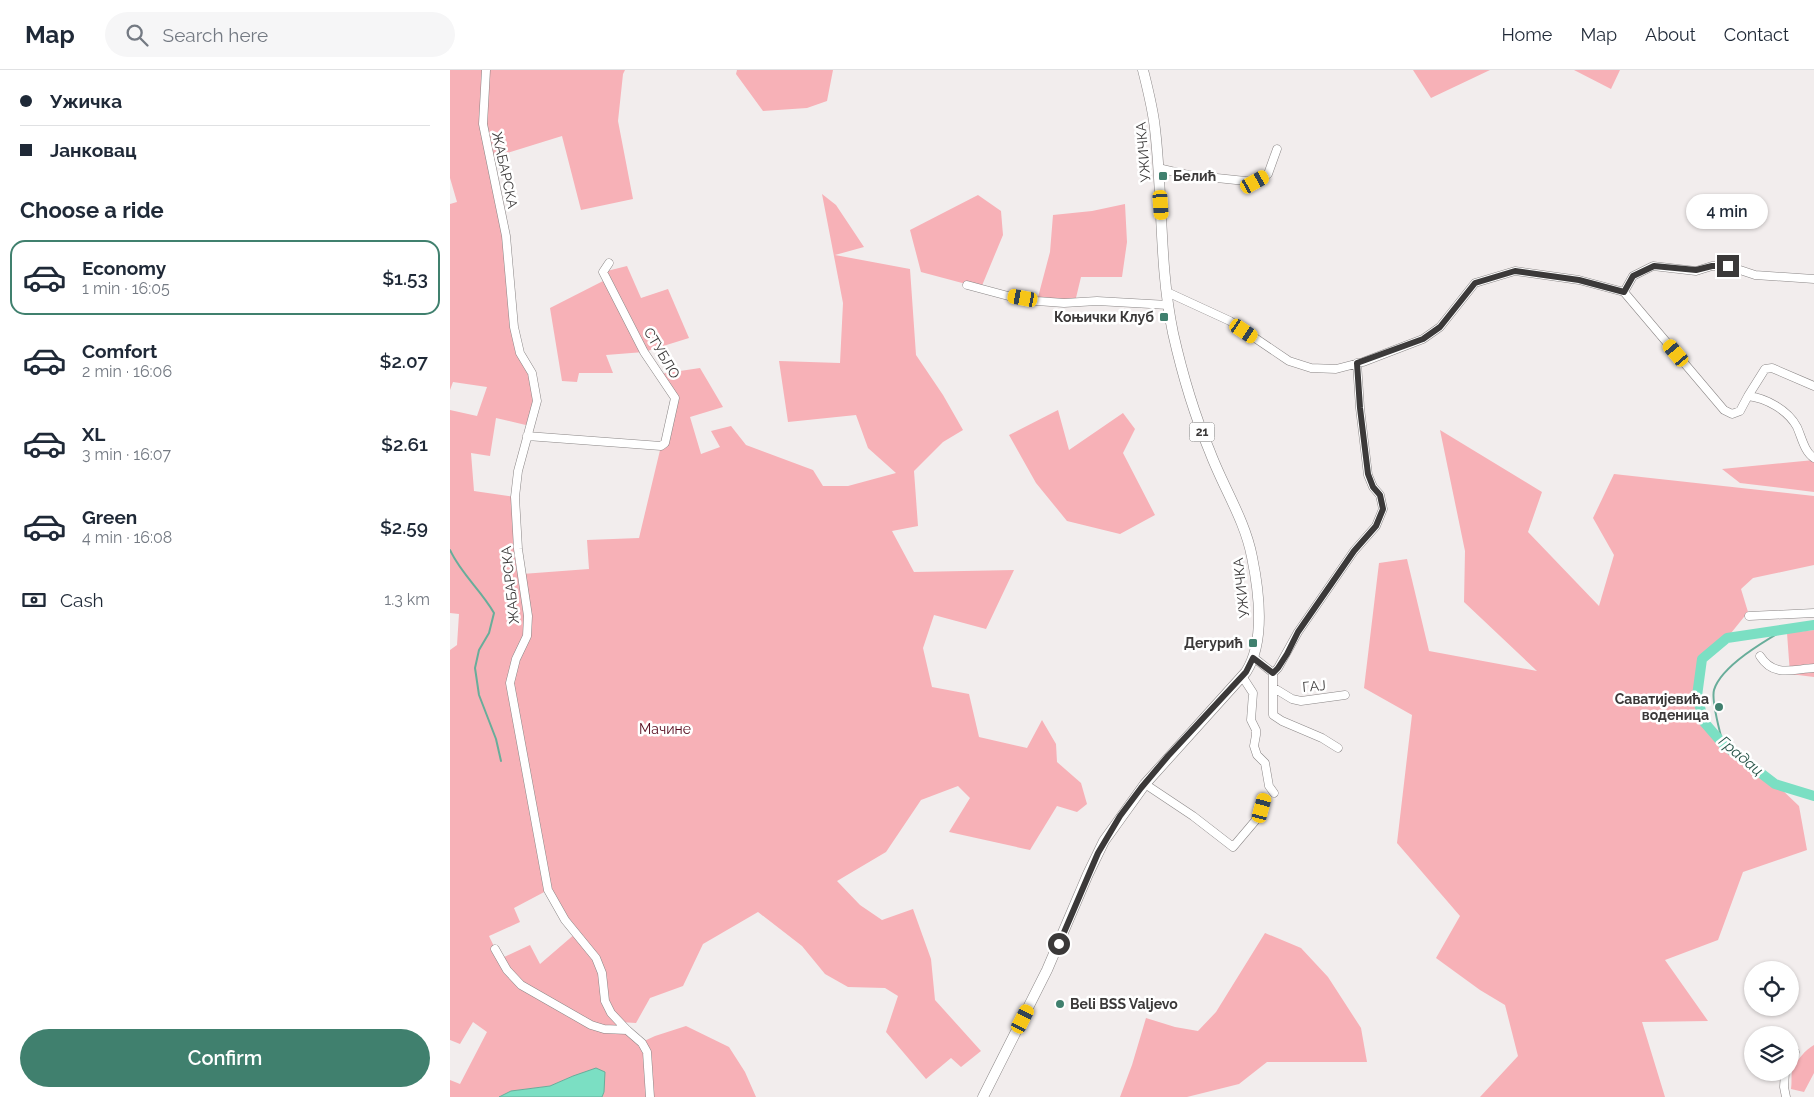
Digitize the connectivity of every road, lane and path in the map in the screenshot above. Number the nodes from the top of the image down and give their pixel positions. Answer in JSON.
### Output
{"nodes":[{"id":1,"x":486,"y":70,"type":"edge"},
{"id":2,"x":1143,"y":70,"type":"edge"},
{"id":3,"x":1277,"y":149,"type":"dead end"},
{"id":4,"x":1158,"y":168,"type":"junction"},
{"id":5,"x":609,"y":262,"type":"dead end"},
{"id":6,"x":1814,"y":280,"type":"edge"},
{"id":7,"x":967,"y":285,"type":"dead end"},
{"id":8,"x":1166,"y":292,"type":"junction"},
{"id":9,"x":1624,"y":292,"type":"junction"},
{"id":10,"x":1168,"y":305,"type":"junction"},
{"id":11,"x":1357,"y":363,"type":"junction"},
{"id":12,"x":1814,"y":386,"type":"edge"},
{"id":13,"x":1748,"y":396,"type":"junction"},
{"id":14,"x":527,"y":436,"type":"junction"},
{"id":15,"x":1814,"y":458,"type":"edge"},
{"id":16,"x":1814,"y":613,"type":"edge"},
{"id":17,"x":1749,"y":616,"type":"dead end"},
{"id":18,"x":1760,"y":656,"type":"dead end"},
{"id":19,"x":1253,"y":658,"type":"junction"},
{"id":20,"x":1814,"y":668,"type":"edge"},
{"id":21,"x":1273,"y":673,"type":"junction"},
{"id":22,"x":1242,"y":676,"type":"junction"},
{"id":23,"x":1274,"y":688,"type":"junction"},
{"id":24,"x":1345,"y":695,"type":"dead end"},
{"id":25,"x":1338,"y":748,"type":"dead end"},
{"id":26,"x":1144,"y":784,"type":"junction"},
{"id":27,"x":1274,"y":793,"type":"dead end"},
{"id":28,"x":1264,"y":798,"type":"dead end"},
{"id":29,"x":495,"y":949,"type":"dead end"},
{"id":30,"x":628,"y":1030,"type":"junction"},
{"id":31,"x":1784,"y":1081,"type":"edge"},
{"id":32,"x":650,"y":1097,"type":"edge"},
{"id":33,"x":984,"y":1097,"type":"edge"},
{"id":34,"x":1786,"y":1097,"type":"edge"}],
"edges":[{"from":1,"to":14,"type":"street","name":"ЖАБАРСКА"},
{"from":2,"to":4,"type":"main road","name":"УЖИЧКА","number":"21"},
{"from":3,"to":4,"type":"street"},
{"from":4,"to":8,"type":"main road","name":"УЖИЧКА","number":"21"},
{"from":5,"to":14,"type":"street","name":"СТУБЛО"},
{"from":6,"to":9,"type":"street"},
{"from":7,"to":10,"type":"street"},
{"from":8,"to":10,"type":"main road","name":"УЖИЧКА","number":"21"},
{"from":8,"to":11,"type":"street"},
{"from":9,"to":11,"type":"street"},
{"from":9,"to":13,"type":"street"},
{"from":10,"to":19,"type":"main road","name":"УЖИЧКА","number":"21"},
{"from":11,"to":21,"type":"street"},
{"from":12,"to":13,"type":"street"},
{"from":13,"to":15,"type":"street"},
{"from":14,"to":30,"type":"street","name":"ЖАБАРСКА"},
{"from":16,"to":17,"type":"street"},
{"from":18,"to":20,"type":"street"},
{"from":19,"to":21,"type":"street"},
{"from":19,"to":22,"type":"main road","name":"УЖИЧКА","number":"21"},
{"from":21,"to":23,"type":"street"},
{"from":22,"to":26,"type":"main road","name":"УЖИЧКА","number":"21"},
{"from":22,"to":27,"type":"street"},
{"from":23,"to":24,"type":"street","name":"ГАЈ"},
{"from":23,"to":25,"type":"street"},
{"from":26,"to":28,"type":"street"},
{"from":26,"to":33,"type":"main road","name":"УЖИЧКА","number":"21"},
{"from":29,"to":30,"type":"street"},
{"from":30,"to":32,"type":"street","name":"ЖАБАРСКА"},
{"from":31,"to":34,"type":"street"}]}
